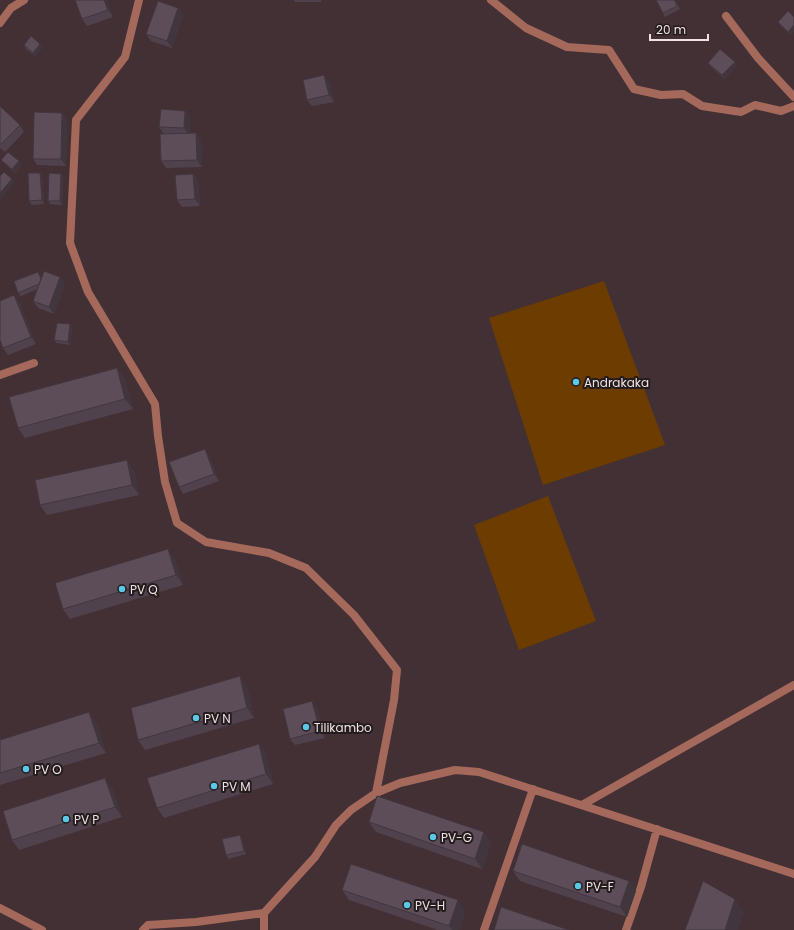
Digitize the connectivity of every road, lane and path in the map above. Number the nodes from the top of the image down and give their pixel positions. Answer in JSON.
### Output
{"nodes":[{"id":1,"x":24,"y":0,"type":"edge"},
{"id":2,"x":139,"y":0,"type":"edge"},
{"id":3,"x":491,"y":0,"type":"edge"},
{"id":4,"x":726,"y":16,"type":"dead end"},
{"id":5,"x":0,"y":24,"type":"edge"},
{"id":6,"x":794,"y":97,"type":"edge"},
{"id":7,"x":794,"y":106,"type":"edge"},
{"id":8,"x":34,"y":363,"type":"dead end"},
{"id":9,"x":0,"y":375,"type":"edge"},
{"id":10,"x":794,"y":685,"type":"edge"},
{"id":11,"x":533,"y":789,"type":"junction"},
{"id":12,"x":376,"y":793,"type":"junction"},
{"id":13,"x":582,"y":805,"type":"junction"},
{"id":14,"x":657,"y":829,"type":"junction"},
{"id":15,"x":794,"y":874,"type":"edge"},
{"id":16,"x":0,"y":908,"type":"edge"},
{"id":17,"x":264,"y":913,"type":"junction"},
{"id":18,"x":42,"y":930,"type":"edge"},
{"id":19,"x":143,"y":930,"type":"edge"},
{"id":20,"x":264,"y":930,"type":"edge"},
{"id":21,"x":484,"y":930,"type":"edge"},
{"id":22,"x":626,"y":930,"type":"edge"}],
"edges":[{"from":1,"to":5,"type":"street"},
{"from":2,"to":12,"type":"street"},
{"from":3,"to":7,"type":"street"},
{"from":4,"to":6,"type":"street"},
{"from":8,"to":9,"type":"street"},
{"from":10,"to":13,"type":"street"},
{"from":11,"to":12,"type":"street"},
{"from":11,"to":13,"type":"street"},
{"from":11,"to":21,"type":"street"},
{"from":12,"to":17,"type":"street"},
{"from":13,"to":14,"type":"street"},
{"from":14,"to":15,"type":"street"},
{"from":14,"to":22,"type":"street"},
{"from":16,"to":18,"type":"street"},
{"from":17,"to":19,"type":"street"},
{"from":17,"to":20,"type":"street"}]}
